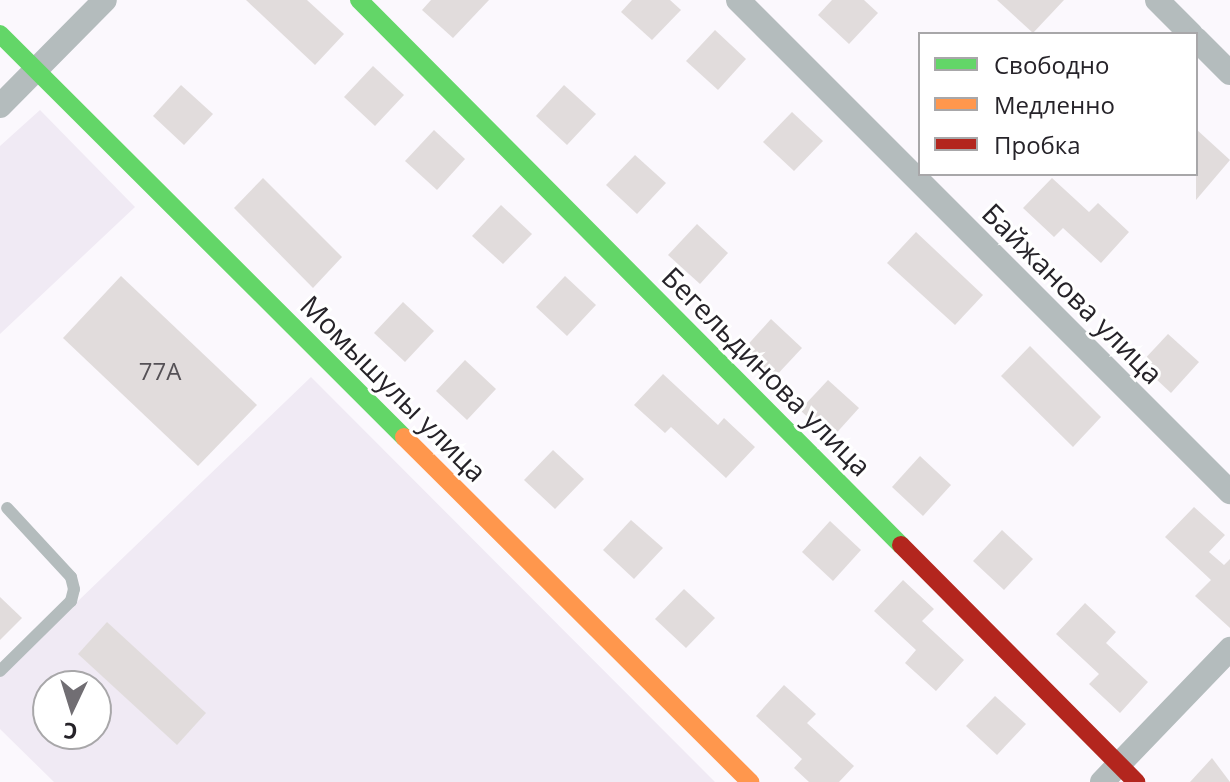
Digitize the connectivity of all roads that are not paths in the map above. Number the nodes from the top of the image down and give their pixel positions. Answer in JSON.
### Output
{"nodes":[{"id":1,"x":105,"y":0,"type":"edge"},
{"id":2,"x":359,"y":0,"type":"edge"},
{"id":3,"x":738,"y":0,"type":"edge"},
{"id":4,"x":1157,"y":0,"type":"edge"},
{"id":5,"x":1189,"y":32,"type":"edge"},
{"id":6,"x":0,"y":34,"type":"edge"},
{"id":7,"x":1198,"y":41,"type":"edge"},
{"id":8,"x":36,"y":72,"type":"junction"},
{"id":9,"x":1230,"y":73,"type":"edge"},
{"id":10,"x":0,"y":106,"type":"edge"},
{"id":11,"x":1230,"y":492,"type":"edge"},
{"id":12,"x":7,"y":508,"type":"dead end"},
{"id":13,"x":1230,"y":649,"type":"edge"},
{"id":14,"x":0,"y":671,"type":"edge"},
{"id":15,"x":1119,"y":776,"type":"edge"},
{"id":16,"x":750,"y":782,"type":"edge"}],
"edges":[{"from":1,"to":8,"type":"street"},
{"from":2,"to":15,"type":"street","name":"Бегельдинова улица"},
{"from":3,"to":11,"type":"street","name":"Байжанова улица"},
{"from":4,"to":5,"type":"street"},
{"from":6,"to":8,"type":"street","name":"Момышулы улица"},
{"from":7,"to":9,"type":"street"},
{"from":8,"to":10,"type":"street"},
{"from":8,"to":16,"type":"street","name":"Момышулы улица"},
{"from":12,"to":14,"type":"lane"},
{"from":13,"to":15,"type":"street"}]}
